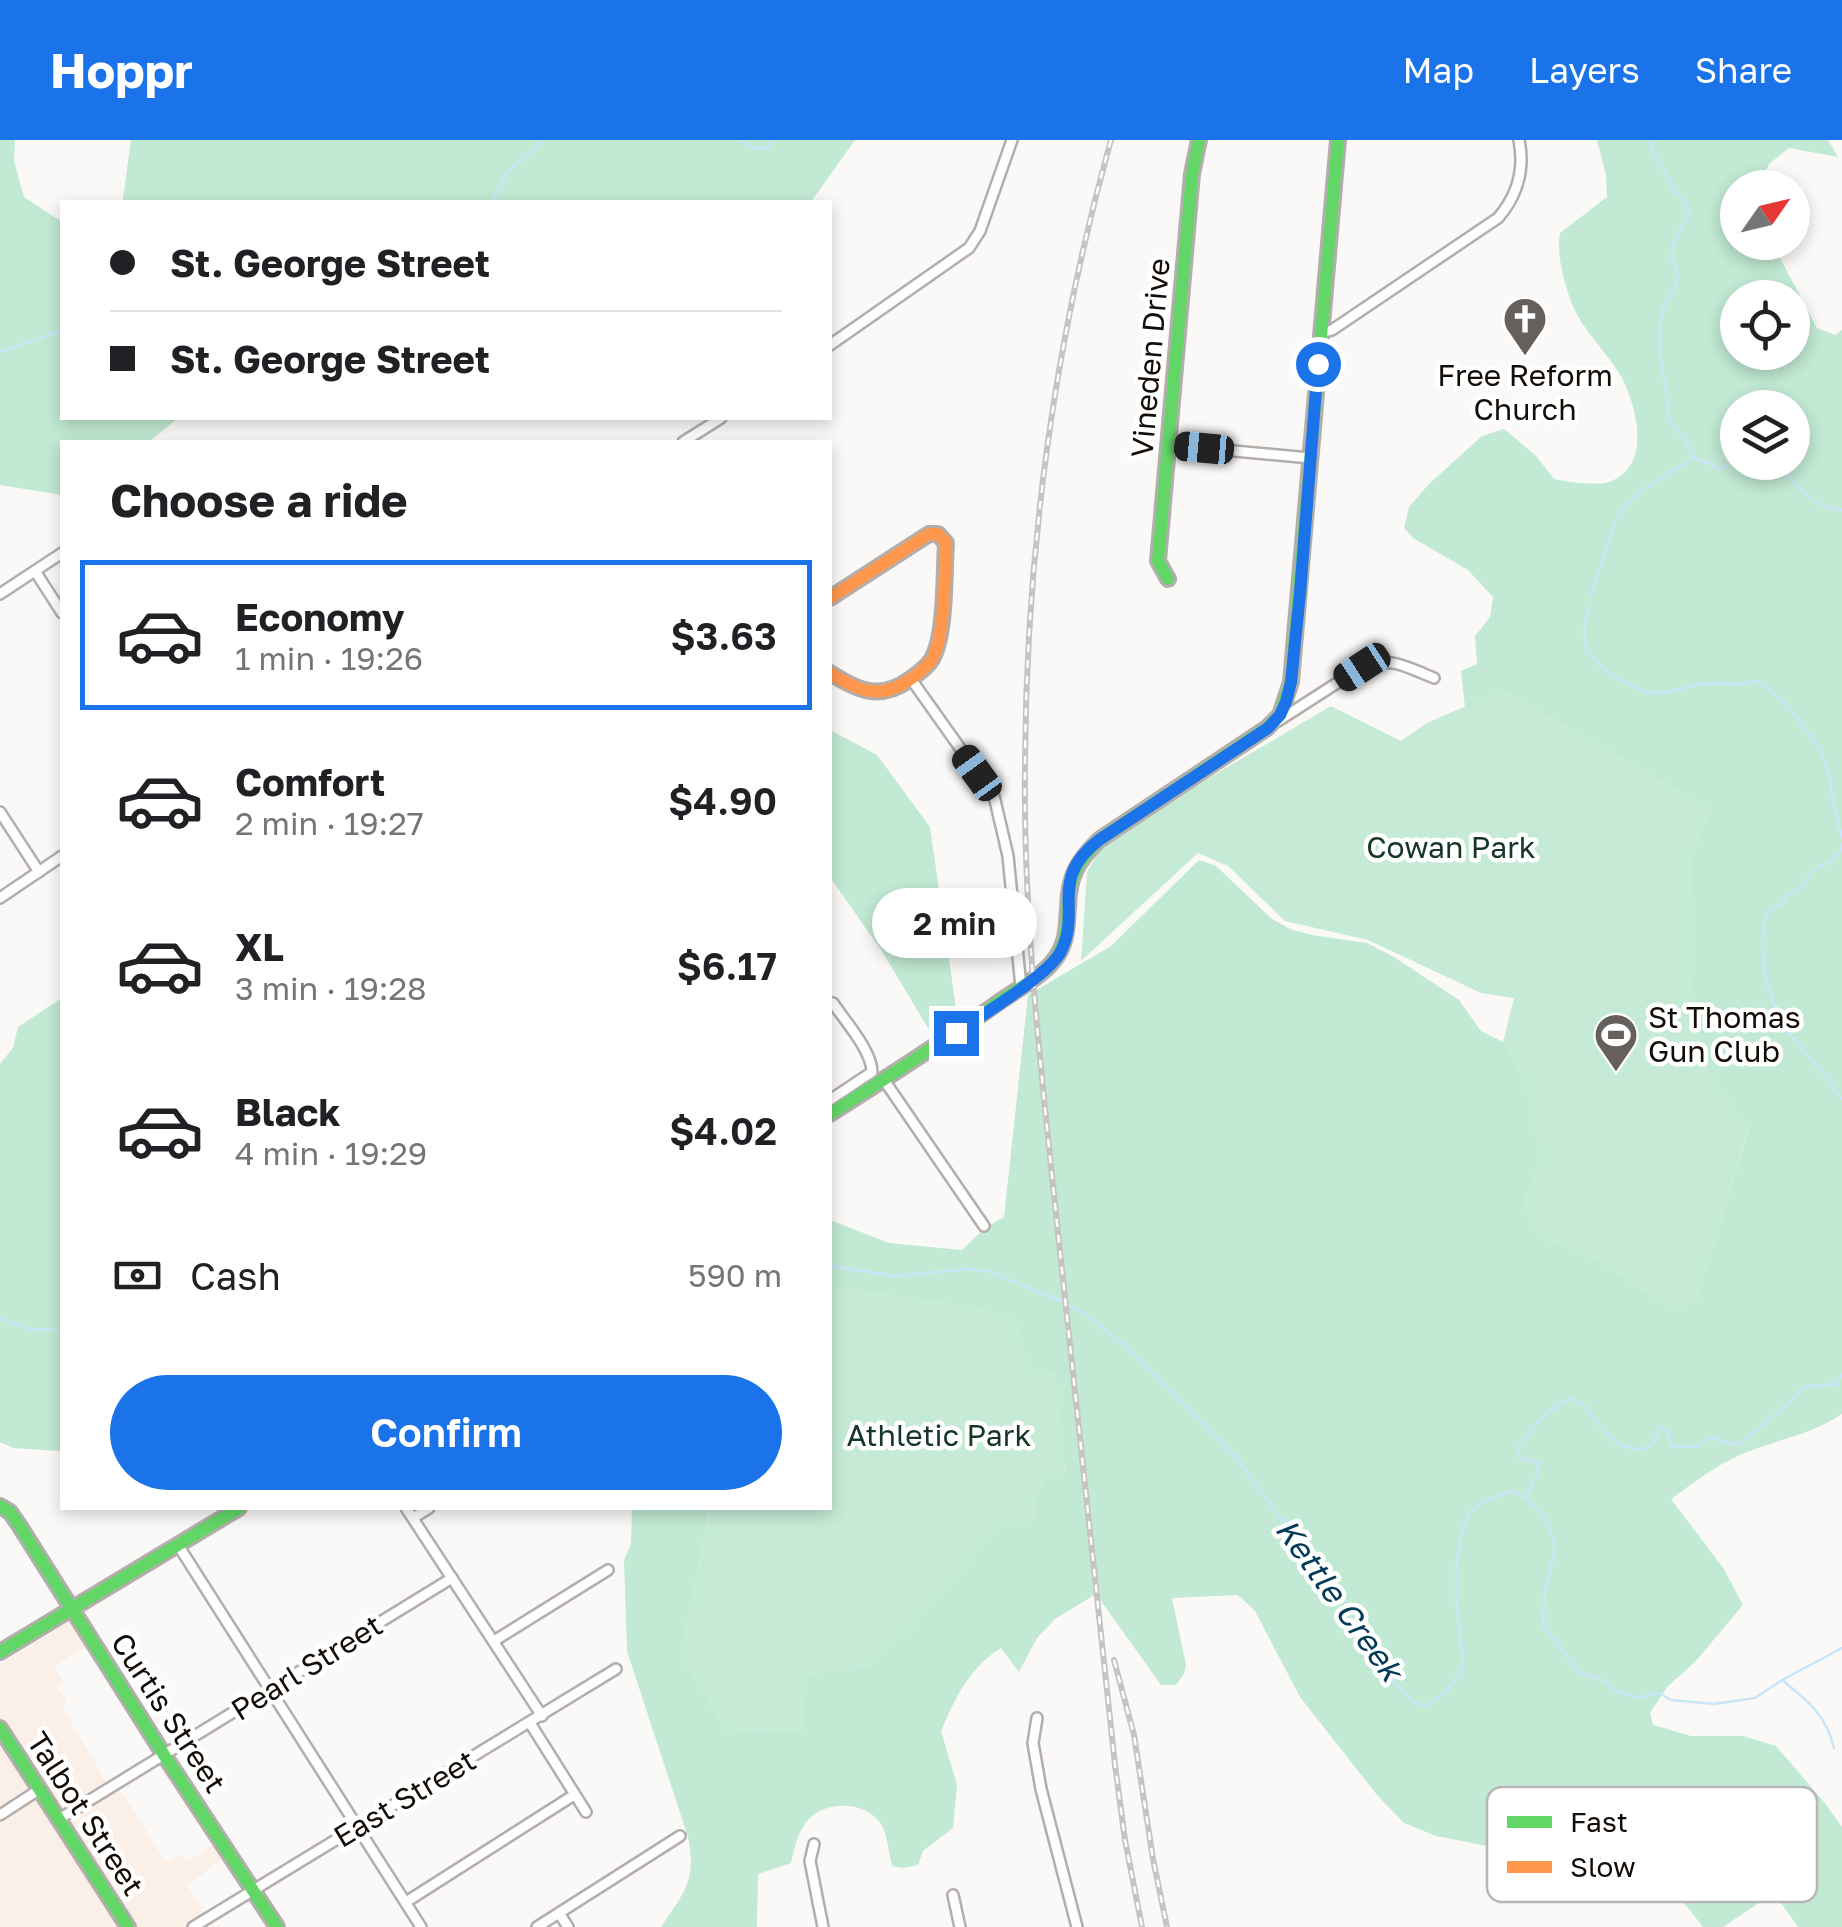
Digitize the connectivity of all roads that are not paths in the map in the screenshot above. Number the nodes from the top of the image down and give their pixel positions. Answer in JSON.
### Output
{"nodes":[{"id":1,"x":1012,"y":140,"type":"edge"},
{"id":2,"x":1199,"y":140,"type":"edge"},
{"id":3,"x":1338,"y":140,"type":"edge"},
{"id":4,"x":1518,"y":140,"type":"edge"},
{"id":5,"x":1321,"y":332,"type":"junction"},
{"id":6,"x":832,"y":344,"type":"edge"},
{"id":7,"x":718,"y":420,"type":"edge"},
{"id":8,"x":686,"y":440,"type":"edge"},
{"id":9,"x":1168,"y":445,"type":"junction"},
{"id":10,"x":1310,"y":458,"type":"junction"},
{"id":11,"x":60,"y":554,"type":"edge"},
{"id":12,"x":34,"y":571,"type":"junction"},
{"id":13,"x":1168,"y":579,"type":"dead end"},
{"id":14,"x":0,"y":594,"type":"edge"},
{"id":15,"x":832,"y":597,"type":"edge"},
{"id":16,"x":60,"y":610,"type":"edge"},
{"id":17,"x":832,"y":674,"type":"edge"},
{"id":18,"x":1434,"y":678,"type":"dead end"},
{"id":19,"x":911,"y":679,"type":"junction"},
{"id":20,"x":1268,"y":728,"type":"junction"},
{"id":21,"x":0,"y":812,"type":"edge"},
{"id":22,"x":60,"y":857,"type":"edge"},
{"id":23,"x":39,"y":872,"type":"junction"},
{"id":24,"x":0,"y":898,"type":"edge"},
{"id":25,"x":1021,"y":988,"type":"junction"},
{"id":26,"x":833,"y":1003,"type":"dead end"},
{"id":27,"x":884,"y":1080,"type":"junction"},
{"id":28,"x":832,"y":1099,"type":"edge"},
{"id":29,"x":832,"y":1113,"type":"edge"},
{"id":30,"x":984,"y":1226,"type":"dead end"},
{"id":31,"x":0,"y":1506,"type":"edge"},
{"id":32,"x":236,"y":1510,"type":"edge"},
{"id":33,"x":407,"y":1510,"type":"edge"},
{"id":34,"x":426,"y":1510,"type":"edge"},
{"id":35,"x":413,"y":1518,"type":"junction"},
{"id":36,"x":178,"y":1545,"type":"junction"},
{"id":37,"x":608,"y":1570,"type":"dead end"},
{"id":38,"x":452,"y":1578,"type":"junction"},
{"id":39,"x":71,"y":1608,"type":"junction"},
{"id":40,"x":494,"y":1641,"type":"junction"},
{"id":41,"x":0,"y":1652,"type":"edge"},
{"id":42,"x":616,"y":1669,"type":"dead end"},
{"id":43,"x":270,"y":1691,"type":"junction"},
{"id":44,"x":542,"y":1716,"type":"junction"},
{"id":45,"x":1037,"y":1718,"type":"dead end"},
{"id":46,"x":530,"y":1724,"type":"junction"},
{"id":47,"x":0,"y":1728,"type":"edge"},
{"id":48,"x":164,"y":1756,"type":"junction"},
{"id":49,"x":40,"y":1789,"type":"junction"},
{"id":50,"x":574,"y":1795,"type":"junction"},
{"id":51,"x":586,"y":1812,"type":"dead end"},
{"id":52,"x":0,"y":1815,"type":"edge"},
{"id":53,"x":60,"y":1819,"type":"junction"},
{"id":54,"x":356,"y":1828,"type":"junction"},
{"id":55,"x":680,"y":1836,"type":"dead end"},
{"id":56,"x":814,"y":1844,"type":"dead end"},
{"id":57,"x":254,"y":1890,"type":"junction"},
{"id":58,"x":953,"y":1895,"type":"dead end"},
{"id":59,"x":406,"y":1902,"type":"junction"},
{"id":60,"x":559,"y":1913,"type":"junction"},
{"id":61,"x":128,"y":1927,"type":"edge"},
{"id":62,"x":193,"y":1927,"type":"edge"},
{"id":63,"x":277,"y":1927,"type":"edge"},
{"id":64,"x":420,"y":1927,"type":"edge"},
{"id":65,"x":538,"y":1927,"type":"edge"},
{"id":66,"x":568,"y":1927,"type":"edge"},
{"id":67,"x":823,"y":1927,"type":"edge"},
{"id":68,"x":960,"y":1927,"type":"edge"},
{"id":69,"x":1076,"y":1927,"type":"edge"}],
"edges":[{"from":1,"to":6,"type":"street"},
{"from":2,"to":9,"type":"street","name":"Vineden Drive"},
{"from":3,"to":5,"type":"street"},
{"from":4,"to":5,"type":"street"},
{"from":5,"to":10,"type":"street"},
{"from":7,"to":8,"type":"street"},
{"from":9,"to":10,"type":"street"},
{"from":9,"to":13,"type":"street","name":"Vineden Drive"},
{"from":10,"to":20,"type":"street"},
{"from":11,"to":12,"type":"street"},
{"from":12,"to":14,"type":"street"},
{"from":12,"to":16,"type":"street"},
{"from":15,"to":19,"type":"street"},
{"from":17,"to":19,"type":"street"},
{"from":18,"to":20,"type":"street"},
{"from":19,"to":25,"type":"street"},
{"from":20,"to":25,"type":"street"},
{"from":21,"to":23,"type":"street"},
{"from":22,"to":23,"type":"street"},
{"from":23,"to":24,"type":"street"},
{"from":25,"to":27,"type":"street"},
{"from":26,"to":28,"type":"street"},
{"from":27,"to":29,"type":"street"},
{"from":27,"to":30,"type":"street"},
{"from":31,"to":39,"type":"street","name":"Curtis Street"},
{"from":32,"to":36,"type":"street"},
{"from":33,"to":35,"type":"street"},
{"from":34,"to":35,"type":"street"},
{"from":35,"to":38,"type":"street"},
{"from":36,"to":39,"type":"street"},
{"from":36,"to":43,"type":"street"},
{"from":37,"to":40,"type":"street"},
{"from":38,"to":40,"type":"street"},
{"from":38,"to":43,"type":"street","name":"Pearl Street"},
{"from":39,"to":41,"type":"street"},
{"from":39,"to":48,"type":"street","name":"Curtis Street"},
{"from":40,"to":44,"type":"street"},
{"from":42,"to":44,"type":"street","name":"East Street"},
{"from":43,"to":48,"type":"street","name":"Pearl Street"},
{"from":43,"to":54,"type":"street"},
{"from":44,"to":46,"type":"street","name":"East Street"},
{"from":45,"to":69,"type":"street"},
{"from":46,"to":50,"type":"street"},
{"from":46,"to":54,"type":"street","name":"East Street"},
{"from":47,"to":49,"type":"street","name":"Talbot Street"},
{"from":48,"to":53,"type":"street","name":"Pearl Street"},
{"from":48,"to":57,"type":"street","name":"Curtis Street"},
{"from":49,"to":52,"type":"street"},
{"from":49,"to":53,"type":"street","name":"Talbot Street"},
{"from":50,"to":51,"type":"street"},
{"from":50,"to":59,"type":"street"},
{"from":53,"to":61,"type":"street","name":"Talbot Street"},
{"from":54,"to":57,"type":"street","name":"East Street"},
{"from":54,"to":59,"type":"street"},
{"from":55,"to":60,"type":"street"},
{"from":56,"to":67,"type":"street"},
{"from":57,"to":62,"type":"street","name":"East Street"},
{"from":57,"to":63,"type":"street","name":"Curtis Street"},
{"from":58,"to":68,"type":"street"},
{"from":59,"to":64,"type":"street"},
{"from":60,"to":65,"type":"street"},
{"from":60,"to":66,"type":"street"}]}
